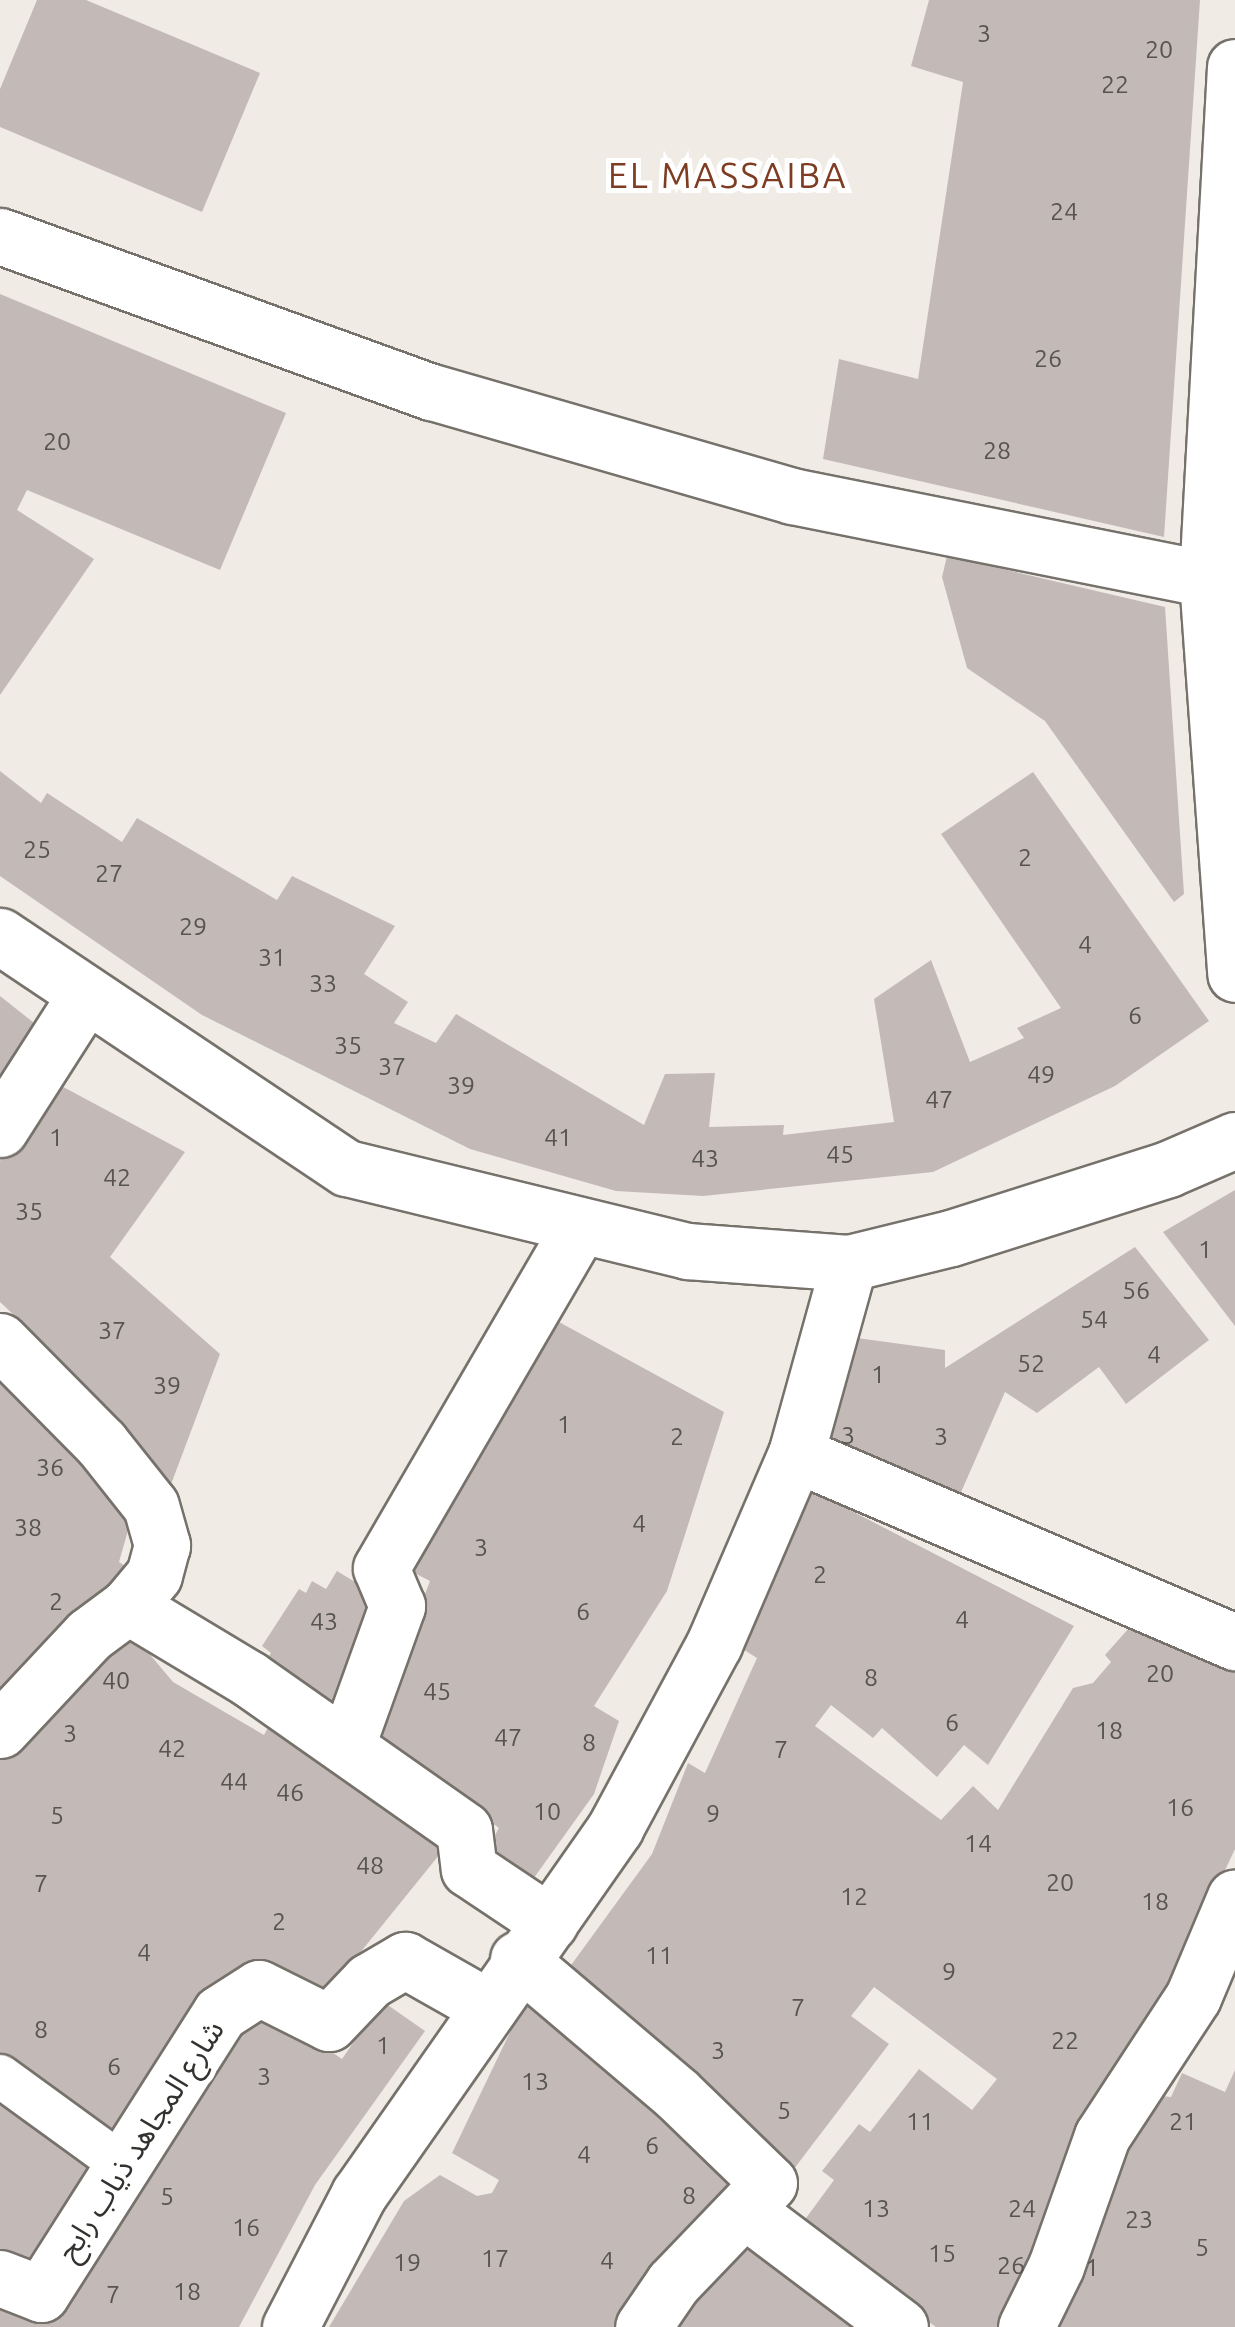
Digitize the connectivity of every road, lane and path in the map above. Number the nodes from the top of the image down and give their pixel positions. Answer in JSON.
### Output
{"nodes":[{"id":1,"x":1235,"y":67,"type":"edge"},
{"id":2,"x":0,"y":236,"type":"edge"},
{"id":3,"x":1218,"y":543,"type":"edge"},
{"id":4,"x":0,"y":936,"type":"edge"},
{"id":5,"x":1235,"y":974,"type":"edge"},
{"id":6,"x":85,"y":996,"type":"junction"},
{"id":7,"x":0,"y":1129,"type":"edge"},
{"id":8,"x":1235,"y":1140,"type":"edge"},
{"id":9,"x":578,"y":1228,"type":"junction"},
{"id":10,"x":849,"y":1263,"type":"junction"},
{"id":11,"x":0,"y":1341,"type":"edge"},
{"id":12,"x":796,"y":1454,"type":"junction"},
{"id":13,"x":128,"y":1606,"type":"junction"},
{"id":14,"x":1235,"y":1642,"type":"edge"},
{"id":15,"x":0,"y":1730,"type":"edge"},
{"id":16,"x":347,"y":1745,"type":"junction"},
{"id":17,"x":1235,"y":1897,"type":"edge"},
{"id":18,"x":534,"y":1941,"type":"junction"},
{"id":19,"x":486,"y":2006,"type":"junction"},
{"id":20,"x":0,"y":2076,"type":"edge"},
{"id":21,"x":121,"y":2164,"type":"junction"},
{"id":22,"x":745,"y":2210,"type":"junction"},
{"id":23,"x":0,"y":2278,"type":"edge"},
{"id":24,"x":290,"y":2327,"type":"edge"},
{"id":25,"x":642,"y":2327,"type":"edge"},
{"id":26,"x":900,"y":2327,"type":"edge"},
{"id":27,"x":1026,"y":2327,"type":"edge"}],
"edges":[{"from":1,"to":3,"type":"street"},
{"from":2,"to":3,"type":"street"},
{"from":3,"to":5,"type":"street"},
{"from":4,"to":6,"type":"street"},
{"from":6,"to":7,"type":"street"},
{"from":6,"to":9,"type":"street"},
{"from":8,"to":10,"type":"street"},
{"from":9,"to":10,"type":"street"},
{"from":9,"to":16,"type":"street"},
{"from":10,"to":12,"type":"street"},
{"from":11,"to":13,"type":"street"},
{"from":12,"to":14,"type":"street"},
{"from":12,"to":18,"type":"street"},
{"from":13,"to":15,"type":"street"},
{"from":13,"to":16,"type":"street"},
{"from":16,"to":18,"type":"street"},
{"from":17,"to":27,"type":"street"},
{"from":18,"to":19,"type":"street"},
{"from":18,"to":22,"type":"street"},
{"from":19,"to":21,"type":"street","name":"شارع المجاهد ذياب رابح"},
{"from":19,"to":24,"type":"street"},
{"from":20,"to":21,"type":"street"},
{"from":21,"to":23,"type":"street","name":"شارع المجاهد ذياب رابح"},
{"from":22,"to":25,"type":"street"},
{"from":22,"to":26,"type":"street"}]}
